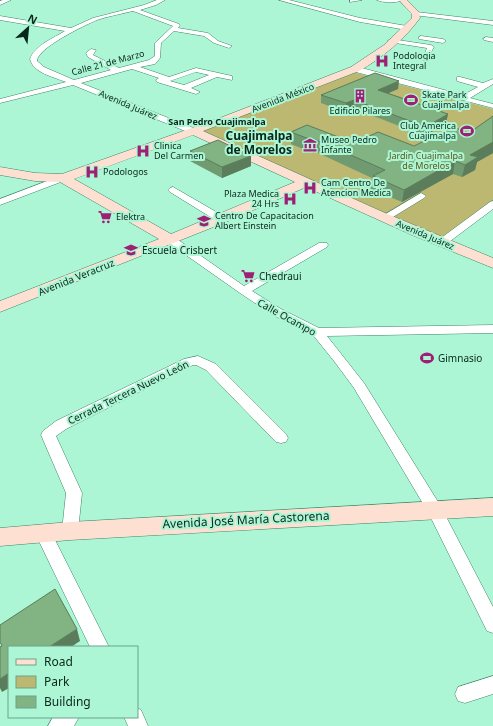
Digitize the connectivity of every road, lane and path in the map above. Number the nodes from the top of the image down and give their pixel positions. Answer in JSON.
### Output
{"nodes":[{"id":1,"x":8,"y":0,"type":"edge"},
{"id":2,"x":162,"y":0,"type":"edge"},
{"id":3,"x":282,"y":0,"type":"edge"},
{"id":4,"x":380,"y":0,"type":"edge"},
{"id":5,"x":402,"y":0,"type":"edge"},
{"id":6,"x":0,"y":3,"type":"edge"},
{"id":7,"x":102,"y":9,"type":"dead end"},
{"id":8,"x":135,"y":10,"type":"junction"},
{"id":9,"x":118,"y":13,"type":"junction"},
{"id":10,"x":416,"y":14,"type":"junction"},
{"id":11,"x":17,"y":15,"type":"dead end"},
{"id":12,"x":3,"y":19,"type":"edge"},
{"id":13,"x":493,"y":23,"type":"edge"},
{"id":14,"x":173,"y":29,"type":"junction"},
{"id":15,"x":72,"y":30,"type":"junction"},
{"id":16,"x":404,"y":35,"type":"junction"},
{"id":17,"x":443,"y":41,"type":"dead end"},
{"id":18,"x":229,"y":46,"type":"dead end"},
{"id":19,"x":93,"y":50,"type":"dead end"},
{"id":20,"x":428,"y":53,"type":"dead end"},
{"id":21,"x":130,"y":68,"type":"junction"},
{"id":22,"x":355,"y":69,"type":"junction"},
{"id":23,"x":118,"y":71,"type":"junction"},
{"id":24,"x":216,"y":75,"type":"junction"},
{"id":25,"x":229,"y":78,"type":"dead end"},
{"id":26,"x":460,"y":79,"type":"dead end"},
{"id":27,"x":493,"y":81,"type":"edge"},
{"id":28,"x":75,"y":82,"type":"junction"},
{"id":29,"x":484,"y":86,"type":"junction"},
{"id":30,"x":184,"y":88,"type":"junction"},
{"id":31,"x":196,"y":92,"type":"dead end"},
{"id":32,"x":464,"y":98,"type":"junction"},
{"id":33,"x":0,"y":101,"type":"edge"},
{"id":34,"x":493,"y":106,"type":"edge"},
{"id":35,"x":193,"y":131,"type":"junction"},
{"id":36,"x":0,"y":171,"type":"edge"},
{"id":37,"x":63,"y":178,"type":"junction"},
{"id":38,"x":307,"y":182,"type":"junction"},
{"id":39,"x":173,"y":190,"type":"dead end"},
{"id":40,"x":421,"y":196,"type":"dead end"},
{"id":41,"x":0,"y":202,"type":"edge"},
{"id":42,"x":493,"y":204,"type":"edge"},
{"id":43,"x":384,"y":218,"type":"junction"},
{"id":44,"x":221,"y":219,"type":"junction"},
{"id":45,"x":170,"y":239,"type":"junction"},
{"id":46,"x":441,"y":243,"type":"junction"},
{"id":47,"x":323,"y":245,"type":"dead end"},
{"id":48,"x":493,"y":263,"type":"edge"},
{"id":49,"x":244,"y":291,"type":"junction"},
{"id":50,"x":0,"y":307,"type":"edge"},
{"id":51,"x":493,"y":329,"type":"edge"},
{"id":52,"x":317,"y":332,"type":"junction"},
{"id":53,"x":281,"y":438,"type":"dead end"},
{"id":54,"x":493,"y":507,"type":"edge"},
{"id":55,"x":434,"y":509,"type":"junction"},
{"id":56,"x":70,"y":531,"type":"junction"},
{"id":57,"x":43,"y":533,"type":"junction"},
{"id":58,"x":0,"y":537,"type":"edge"},
{"id":59,"x":493,"y":625,"type":"edge"},
{"id":60,"x":100,"y":646,"type":"edge"},
{"id":61,"x":493,"y":685,"type":"edge"},
{"id":62,"x":465,"y":694,"type":"dead end"},
{"id":63,"x":68,"y":718,"type":"edge"},
{"id":64,"x":58,"y":726,"type":"edge"}],
"edges":[{"from":1,"to":6,"type":"street"},
{"from":2,"to":8,"type":"street","name":"Avenida Juárez"},
{"from":3,"to":16,"type":"street"},
{"from":4,"to":5,"type":"street"},
{"from":5,"to":10,"type":"street"},
{"from":7,"to":9,"type":"street"},
{"from":8,"to":9,"type":"street","name":"Avenida Juárez"},
{"from":8,"to":14,"type":"street"},
{"from":9,"to":15,"type":"street","name":"Avenida Juárez"},
{"from":10,"to":13,"type":"street"},
{"from":10,"to":16,"type":"street","name":"Avenida México"},
{"from":11,"to":12,"type":"street"},
{"from":12,"to":15,"type":"street"},
{"from":14,"to":18,"type":"street"},
{"from":14,"to":21,"type":"street","name":"Calle 21 de Marzo"},
{"from":15,"to":28,"type":"street","name":"Avenida Juárez"},
{"from":16,"to":17,"type":"street"},
{"from":16,"to":20,"type":"street"},
{"from":16,"to":22,"type":"street","name":"Avenida México"},
{"from":19,"to":23,"type":"street"},
{"from":21,"to":23,"type":"street","name":"Calle 21 de Marzo"},
{"from":21,"to":24,"type":"street"},
{"from":21,"to":30,"type":"street"},
{"from":22,"to":32,"type":"street"},
{"from":22,"to":35,"type":"street","name":"Avenida México"},
{"from":23,"to":28,"type":"street","name":"Calle 21 de Marzo"},
{"from":24,"to":25,"type":"street"},
{"from":24,"to":30,"type":"street"},
{"from":26,"to":29,"type":"street"},
{"from":27,"to":29,"type":"street"},
{"from":28,"to":33,"type":"street","name":"Calle 21 de Marzo"},
{"from":28,"to":35,"type":"street","name":"Avenida Juárez"},
{"from":29,"to":32,"type":"street"},
{"from":30,"to":31,"type":"street"},
{"from":32,"to":34,"type":"street"},
{"from":35,"to":37,"type":"street","name":"Avenida México"},
{"from":35,"to":38,"type":"street","name":"Avenida Juárez"},
{"from":36,"to":37,"type":"street","name":"Calle Ocampo"},
{"from":37,"to":41,"type":"street","name":"Avenida México"},
{"from":37,"to":45,"type":"street","name":"Calle Ocampo"},
{"from":38,"to":43,"type":"street","name":"Avenida Juárez"},
{"from":38,"to":44,"type":"street","name":"Avenida Veracruz"},
{"from":39,"to":44,"type":"street"},
{"from":40,"to":43,"type":"street"},
{"from":42,"to":46,"type":"street"},
{"from":43,"to":46,"type":"street","name":"Avenida Juárez"},
{"from":44,"to":45,"type":"street","name":"Avenida Veracruz"},
{"from":45,"to":49,"type":"street","name":"Calle Ocampo"},
{"from":45,"to":50,"type":"street","name":"Avenida Veracruz"},
{"from":46,"to":48,"type":"street","name":"Avenida Juárez"},
{"from":47,"to":49,"type":"street"},
{"from":49,"to":52,"type":"street","name":"Calle Ocampo"},
{"from":51,"to":52,"type":"street"},
{"from":52,"to":55,"type":"street","name":"Calle Ocampo"},
{"from":53,"to":56,"type":"street","name":"Cerrada Tercera Nuevo León"},
{"from":54,"to":55,"type":"street","name":"Avenida José María Castorena"},
{"from":55,"to":56,"type":"street","name":"Avenida José María Castorena"},
{"from":55,"to":59,"type":"street","name":"Calle Ocampo"},
{"from":56,"to":57,"type":"street","name":"Avenida José María Castorena"},
{"from":57,"to":58,"type":"street","name":"Avenida José María Castorena"},
{"from":57,"to":60,"type":"street"},
{"from":61,"to":62,"type":"street"},
{"from":63,"to":64,"type":"street"}]}
